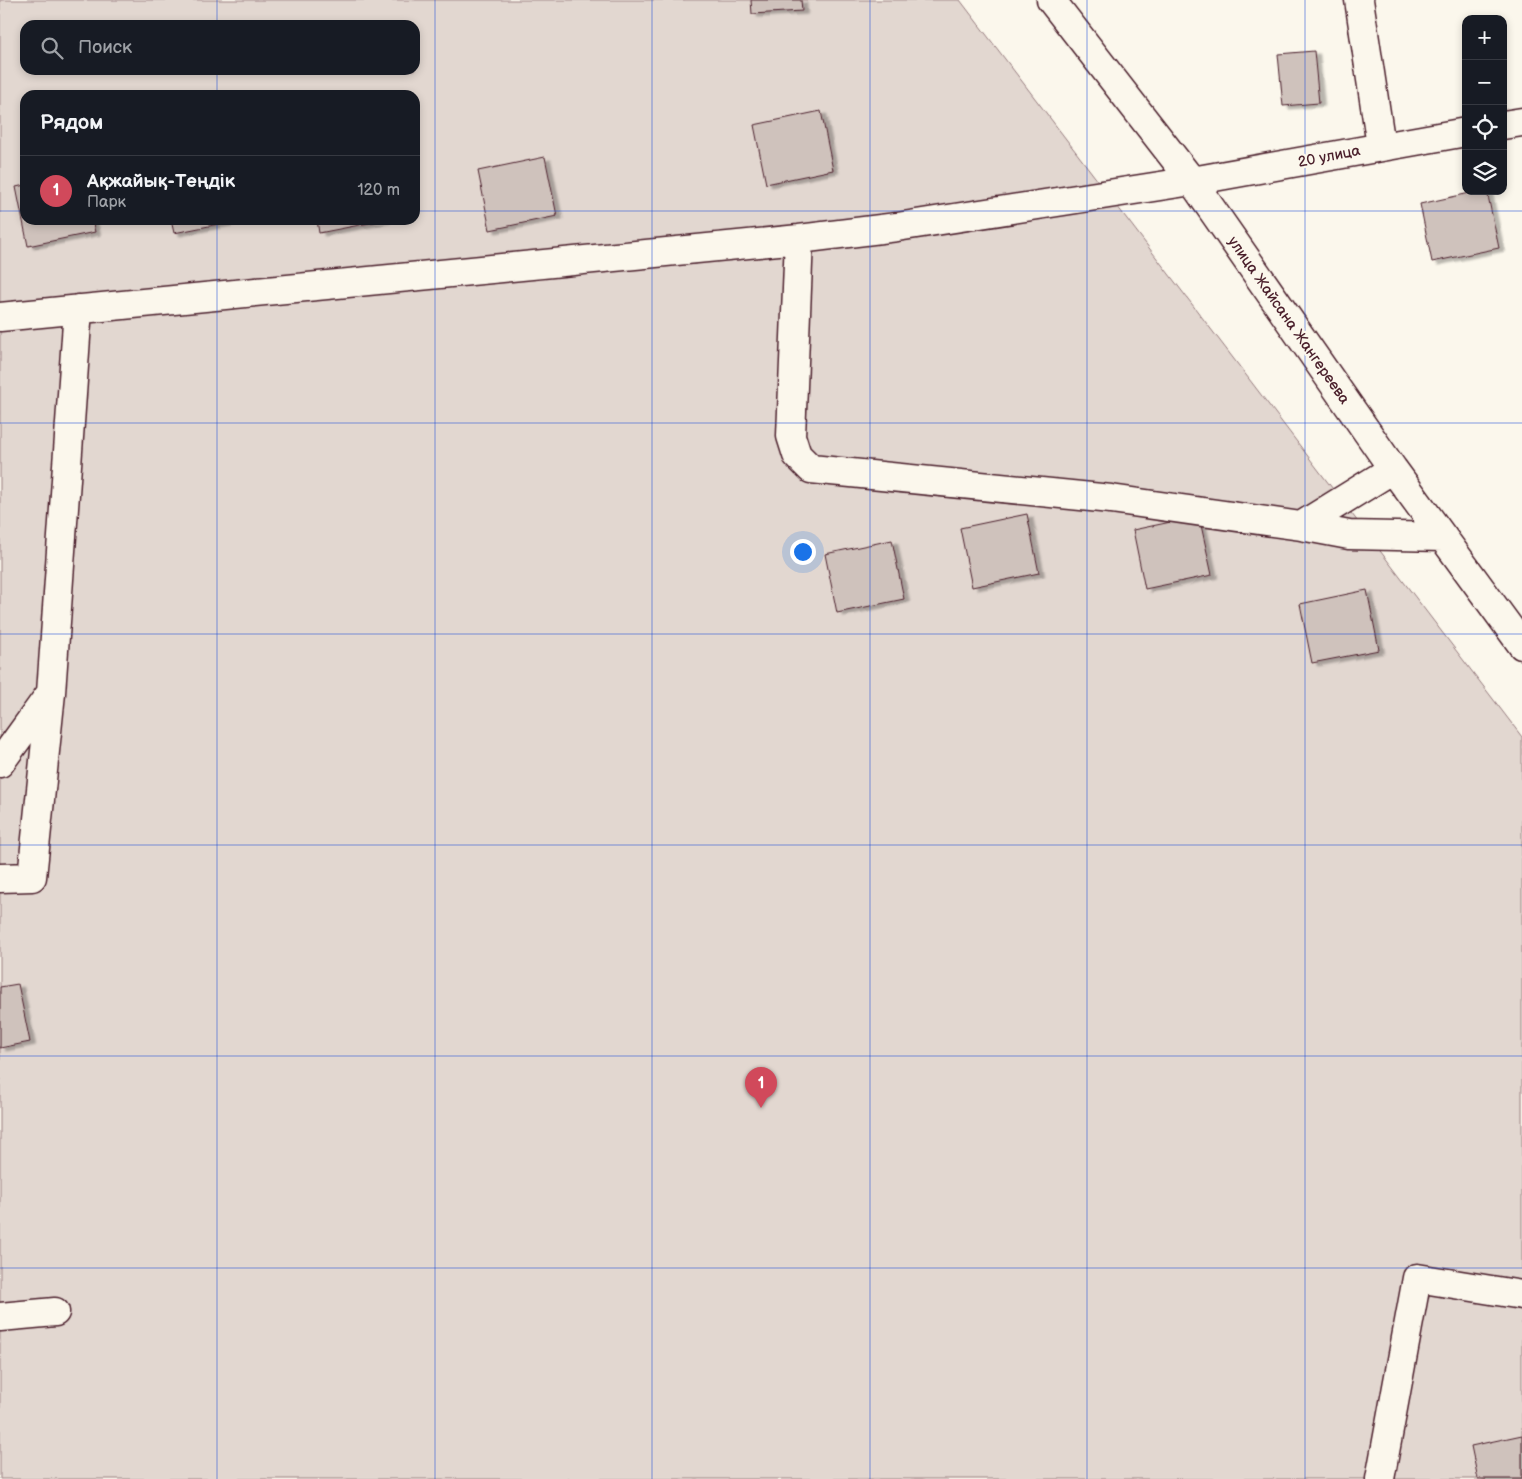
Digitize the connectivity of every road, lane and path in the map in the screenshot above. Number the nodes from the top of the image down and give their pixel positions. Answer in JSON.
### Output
{"nodes":[{"id":1,"x":1051,"y":0,"type":"edge"},
{"id":2,"x":1359,"y":0,"type":"edge"},
{"id":3,"x":1522,"y":122,"type":"edge"},
{"id":4,"x":1507,"y":124,"type":"edge"},
{"id":5,"x":1462,"y":133,"type":"edge"},
{"id":6,"x":1381,"y":146,"type":"junction"},
{"id":7,"x":1192,"y":181,"type":"junction"},
{"id":8,"x":799,"y":238,"type":"junction"},
{"id":9,"x":78,"y":309,"type":"junction"},
{"id":10,"x":0,"y":317,"type":"edge"},
{"id":11,"x":1393,"y":469,"type":"junction"},
{"id":12,"x":1301,"y":526,"type":"junction"},
{"id":13,"x":1442,"y":537,"type":"junction"},
{"id":14,"x":1522,"y":645,"type":"edge"},
{"id":15,"x":51,"y":692,"type":"junction"},
{"id":16,"x":0,"y":763,"type":"edge"},
{"id":17,"x":0,"y":878,"type":"edge"},
{"id":18,"x":1522,"y":1295,"type":"edge"},
{"id":19,"x":55,"y":1312,"type":"dead end"},
{"id":20,"x":0,"y":1317,"type":"edge"},
{"id":21,"x":1380,"y":1479,"type":"edge"}],
"edges":[{"from":1,"to":7,"type":"street","name":"улица Жайсана Жангереева"},
{"from":2,"to":6,"type":"street"},
{"from":3,"to":4,"type":"street"},
{"from":5,"to":6,"type":"street","name":"20 улица"},
{"from":6,"to":7,"type":"street","name":"20 улица"},
{"from":7,"to":8,"type":"street","name":"20 улица"},
{"from":7,"to":11,"type":"street","name":"улица Жайсана Жангереева"},
{"from":8,"to":9,"type":"street","name":"20 улица"},
{"from":8,"to":12,"type":"street"},
{"from":9,"to":10,"type":"street","name":"20 улица"},
{"from":9,"to":15,"type":"street"},
{"from":11,"to":12,"type":"street"},
{"from":11,"to":13,"type":"street","name":"улица Жайсана Жангереева"},
{"from":12,"to":13,"type":"street"},
{"from":13,"to":14,"type":"street","name":"улица Жайсана Жангереева"},
{"from":15,"to":16,"type":"street"},
{"from":15,"to":17,"type":"street"},
{"from":18,"to":21,"type":"street"},
{"from":19,"to":20,"type":"street"}]}
